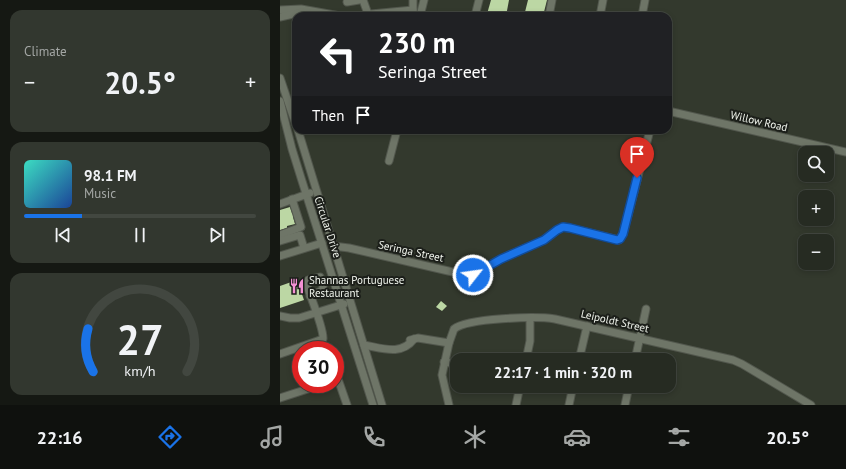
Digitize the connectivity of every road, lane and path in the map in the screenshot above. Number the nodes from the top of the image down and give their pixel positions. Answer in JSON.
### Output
{"nodes":[{"id":1,"x":359,"y":0,"type":"edge"},
{"id":2,"x":363,"y":0,"type":"edge"},
{"id":3,"x":412,"y":0,"type":"edge"},
{"id":4,"x":424,"y":0,"type":"edge"},
{"id":5,"x":479,"y":0,"type":"edge"},
{"id":6,"x":552,"y":0,"type":"edge"},
{"id":7,"x":603,"y":0,"type":"edge"},
{"id":8,"x":646,"y":0,"type":"edge"},
{"id":9,"x":348,"y":2,"type":"dead end"},
{"id":10,"x":280,"y":10,"type":"edge"},
{"id":11,"x":309,"y":10,"type":"junction"},
{"id":12,"x":413,"y":10,"type":"joint"},
{"id":13,"x":301,"y":12,"type":"edge"},
{"id":14,"x":319,"y":12,"type":"edge"},
{"id":15,"x":367,"y":12,"type":"edge"},
{"id":16,"x":392,"y":12,"type":"edge"},
{"id":17,"x":422,"y":12,"type":"edge"},
{"id":18,"x":476,"y":12,"type":"edge"},
{"id":19,"x":550,"y":12,"type":"edge"},
{"id":20,"x":601,"y":12,"type":"edge"},
{"id":21,"x":643,"y":12,"type":"edge"},
{"id":22,"x":292,"y":14,"type":"edge"},
{"id":23,"x":280,"y":17,"type":"edge"},
{"id":24,"x":280,"y":78,"type":"edge"},
{"id":25,"x":280,"y":101,"type":"edge"},
{"id":26,"x":292,"y":109,"type":"edge"},
{"id":27,"x":672,"y":112,"type":"edge"},
{"id":28,"x":292,"y":115,"type":"edge"},
{"id":29,"x":284,"y":118,"type":"junction"},
{"id":30,"x":299,"y":134,"type":"edge"},
{"id":31,"x":396,"y":134,"type":"edge"},
{"id":32,"x":649,"y":134,"type":"edge"},
{"id":33,"x":846,"y":152,"type":"edge"},
{"id":34,"x":389,"y":161,"type":"dead end"},
{"id":35,"x":316,"y":191,"type":"junction"},
{"id":36,"x":306,"y":194,"type":"junction"},
{"id":37,"x":292,"y":199,"type":"junction"},
{"id":38,"x":280,"y":204,"type":"edge"},
{"id":39,"x":280,"y":235,"type":"edge"},
{"id":40,"x":280,"y":241,"type":"edge"},
{"id":41,"x":322,"y":243,"type":"junction"},
{"id":42,"x":333,"y":246,"type":"junction"},
{"id":43,"x":304,"y":248,"type":"junction"},
{"id":44,"x":280,"y":256,"type":"edge"},
{"id":45,"x":310,"y":296,"type":"dead end"},
{"id":46,"x":350,"y":302,"type":"junction"},
{"id":47,"x":342,"y":305,"type":"junction"},
{"id":48,"x":646,"y":309,"type":"dead end"},
{"id":49,"x":316,"y":313,"type":"junction"},
{"id":50,"x":280,"y":316,"type":"edge"},
{"id":51,"x":530,"y":318,"type":"junction"},
{"id":52,"x":587,"y":326,"type":"junction"},
{"id":53,"x":640,"y":338,"type":"junction"},
{"id":54,"x":449,"y":343,"type":"junction"},
{"id":55,"x":364,"y":345,"type":"junction"},
{"id":56,"x":528,"y":353,"type":"edge"},
{"id":57,"x":581,"y":353,"type":"edge"},
{"id":58,"x":637,"y":353,"type":"edge"},
{"id":59,"x":280,"y":354,"type":"edge"},
{"id":60,"x":444,"y":362,"type":"junction"},
{"id":61,"x":450,"y":363,"type":"edge"},
{"id":62,"x":296,"y":393,"type":"edge"},
{"id":63,"x":343,"y":393,"type":"edge"},
{"id":64,"x":519,"y":393,"type":"edge"},
{"id":65,"x":572,"y":393,"type":"edge"},
{"id":66,"x":628,"y":393,"type":"edge"},
{"id":67,"x":280,"y":398,"type":"edge"},
{"id":68,"x":347,"y":405,"type":"edge"},
{"id":69,"x":373,"y":405,"type":"edge"},
{"id":70,"x":382,"y":405,"type":"edge"},
{"id":71,"x":449,"y":405,"type":"edge"},
{"id":72,"x":516,"y":405,"type":"edge"},
{"id":73,"x":569,"y":405,"type":"edge"},
{"id":74,"x":625,"y":405,"type":"edge"},
{"id":75,"x":811,"y":405,"type":"edge"}],
"edges":[{"from":1,"to":9,"type":"street"},
{"from":2,"to":15,"type":"street"},
{"from":3,"to":12,"type":"street"},
{"from":4,"to":17,"type":"street"},
{"from":5,"to":18,"type":"street"},
{"from":6,"to":19,"type":"street"},
{"from":7,"to":20,"type":"street"},
{"from":8,"to":21,"type":"street"},
{"from":10,"to":11,"type":"street"},
{"from":11,"to":13,"type":"street"},
{"from":11,"to":14,"type":"street"},
{"from":12,"to":16,"type":"street"},
{"from":22,"to":23,"type":"street"},
{"from":24,"to":26,"type":"street"},
{"from":25,"to":29,"type":"street","name":"Circular Drive"},
{"from":27,"to":33,"type":"street","name":"Willow Road"},
{"from":28,"to":29,"type":"street"},
{"from":29,"to":36,"type":"street","name":"Circular Drive"},
{"from":30,"to":35,"type":"street","name":"Circular Drive"},
{"from":31,"to":34,"type":"street"},
{"from":32,"to":42,"type":"street","name":"Seringa Street"},
{"from":35,"to":36,"type":"street"},
{"from":35,"to":42,"type":"street","name":"Circular Drive"},
{"from":36,"to":37,"type":"street"},
{"from":36,"to":41,"type":"street","name":"Circular Drive"},
{"from":37,"to":38,"type":"street"},
{"from":37,"to":39,"type":"street"},
{"from":40,"to":43,"type":"street"},
{"from":41,"to":43,"type":"street"},
{"from":41,"to":47,"type":"street","name":"Circular Drive"},
{"from":42,"to":46,"type":"street","name":"Circular Drive"},
{"from":43,"to":44,"type":"street"},
{"from":45,"to":49,"type":"street"},
{"from":46,"to":47,"type":"street"},
{"from":46,"to":55,"type":"street","name":"Circular Drive"},
{"from":47,"to":49,"type":"street"},
{"from":47,"to":69,"type":"street","name":"Circular Drive"},
{"from":48,"to":53,"type":"street"},
{"from":49,"to":50,"type":"street"},
{"from":49,"to":59,"type":"street"},
{"from":51,"to":52,"type":"street","name":"Leipoldt Street"},
{"from":51,"to":54,"type":"street","name":"Leipoldt Street"},
{"from":51,"to":56,"type":"street"},
{"from":52,"to":53,"type":"street","name":"Leipoldt Street"},
{"from":52,"to":57,"type":"street"},
{"from":53,"to":58,"type":"street"},
{"from":53,"to":75,"type":"street","name":"Leipoldt Street"},
{"from":54,"to":55,"type":"street"},
{"from":54,"to":60,"type":"street","name":"Leipoldt Street"},
{"from":55,"to":70,"type":"street","name":"Circular Drive"},
{"from":60,"to":61,"type":"street"},
{"from":60,"to":71,"type":"street","name":"Leipoldt Street"},
{"from":62,"to":67,"type":"street"},
{"from":63,"to":68,"type":"street"},
{"from":64,"to":72,"type":"street"},
{"from":65,"to":73,"type":"street"},
{"from":66,"to":74,"type":"street"}]}
